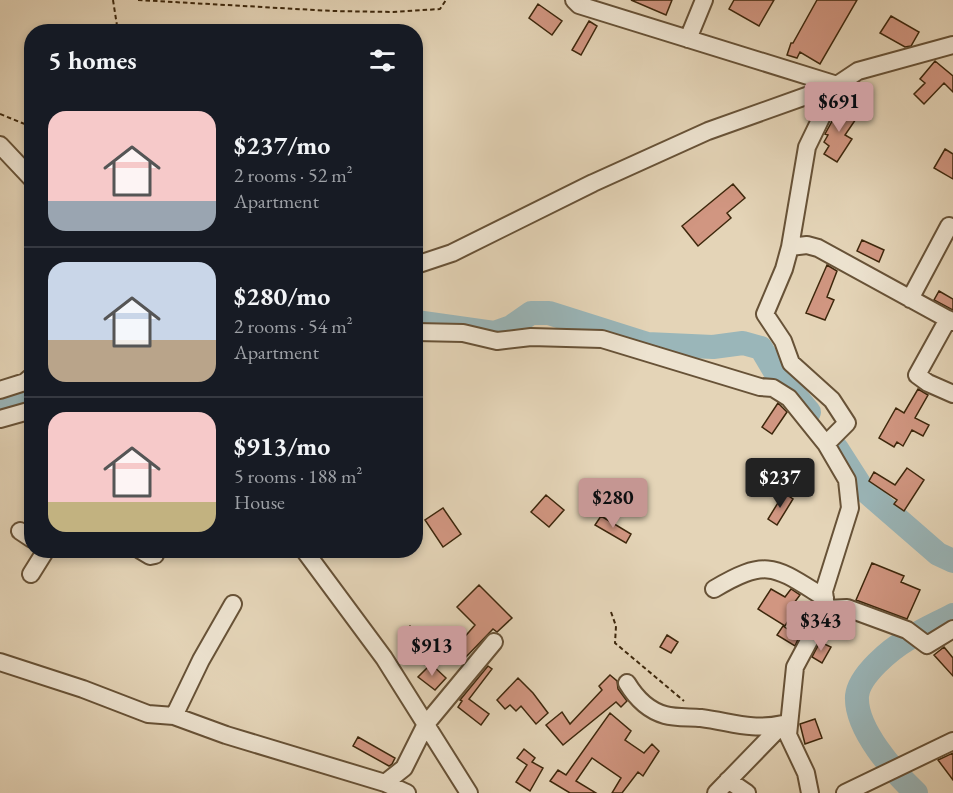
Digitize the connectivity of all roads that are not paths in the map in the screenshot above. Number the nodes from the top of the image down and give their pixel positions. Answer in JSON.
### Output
{"nodes":[{"id":1,"x":574,"y":0,"type":"edge"},
{"id":2,"x":704,"y":0,"type":"edge"},
{"id":3,"x":688,"y":39,"type":"junction"},
{"id":4,"x":953,"y":45,"type":"edge"},
{"id":5,"x":837,"y":85,"type":"junction"},
{"id":6,"x":0,"y":145,"type":"edge"},
{"id":7,"x":24,"y":170,"type":"edge"},
{"id":8,"x":949,"y":226,"type":"dead end"},
{"id":9,"x":790,"y":247,"type":"junction"},
{"id":10,"x":423,"y":262,"type":"edge"},
{"id":11,"x":910,"y":299,"type":"junction"},
{"id":12,"x":951,"y":321,"type":"edge"},
{"id":13,"x":423,"y":332,"type":"edge"},
{"id":14,"x":24,"y":382,"type":"edge"},
{"id":15,"x":0,"y":390,"type":"edge"},
{"id":16,"x":953,"y":394,"type":"edge"},
{"id":17,"x":24,"y":412,"type":"edge"},
{"id":18,"x":0,"y":419,"type":"edge"},
{"id":19,"x":826,"y":444,"type":"junction"},
{"id":20,"x":41,"y":558,"type":"edge"},
{"id":21,"x":310,"y":558,"type":"edge"},
{"id":22,"x":31,"y":574,"type":"dead end"},
{"id":23,"x":714,"y":589,"type":"dead end"},
{"id":24,"x":825,"y":603,"type":"junction"},
{"id":25,"x":233,"y":604,"type":"dead end"},
{"id":26,"x":953,"y":629,"type":"edge"},
{"id":27,"x":494,"y":642,"type":"dead end"},
{"id":28,"x":0,"y":662,"type":"edge"},
{"id":29,"x":627,"y":683,"type":"dead end"},
{"id":30,"x":174,"y":716,"type":"junction"},
{"id":31,"x":787,"y":721,"type":"junction"},
{"id":32,"x":426,"y":724,"type":"junction"},
{"id":33,"x":953,"y":741,"type":"edge"},
{"id":34,"x":728,"y":780,"type":"junction"},
{"id":35,"x":385,"y":783,"type":"junction"},
{"id":36,"x":407,"y":793,"type":"edge"},
{"id":37,"x":469,"y":793,"type":"edge"},
{"id":38,"x":716,"y":793,"type":"edge"},
{"id":39,"x":747,"y":793,"type":"edge"},
{"id":40,"x":810,"y":793,"type":"edge"},
{"id":41,"x":845,"y":793,"type":"edge"}],
"edges":[{"from":1,"to":3,"type":"street"},
{"from":2,"to":3,"type":"street"},
{"from":3,"to":5,"type":"street"},
{"from":4,"to":5,"type":"street"},
{"from":5,"to":9,"type":"street"},
{"from":5,"to":10,"type":"street"},
{"from":6,"to":7,"type":"street"},
{"from":8,"to":11,"type":"street"},
{"from":9,"to":11,"type":"street"},
{"from":9,"to":19,"type":"street"},
{"from":11,"to":12,"type":"street"},
{"from":12,"to":16,"type":"street"},
{"from":13,"to":19,"type":"street"},
{"from":14,"to":15,"type":"street"},
{"from":17,"to":18,"type":"street"},
{"from":19,"to":24,"type":"street"},
{"from":20,"to":22,"type":"street"},
{"from":21,"to":32,"type":"street"},
{"from":23,"to":24,"type":"street"},
{"from":24,"to":26,"type":"street"},
{"from":24,"to":31,"type":"street"},
{"from":25,"to":30,"type":"street"},
{"from":27,"to":32,"type":"street"},
{"from":28,"to":30,"type":"street"},
{"from":29,"to":31,"type":"street"},
{"from":30,"to":35,"type":"street"},
{"from":31,"to":34,"type":"street"},
{"from":31,"to":40,"type":"street"},
{"from":32,"to":35,"type":"street"},
{"from":32,"to":37,"type":"street"},
{"from":33,"to":41,"type":"street"},
{"from":34,"to":38,"type":"street"},
{"from":34,"to":39,"type":"street"},
{"from":35,"to":36,"type":"street"}]}
